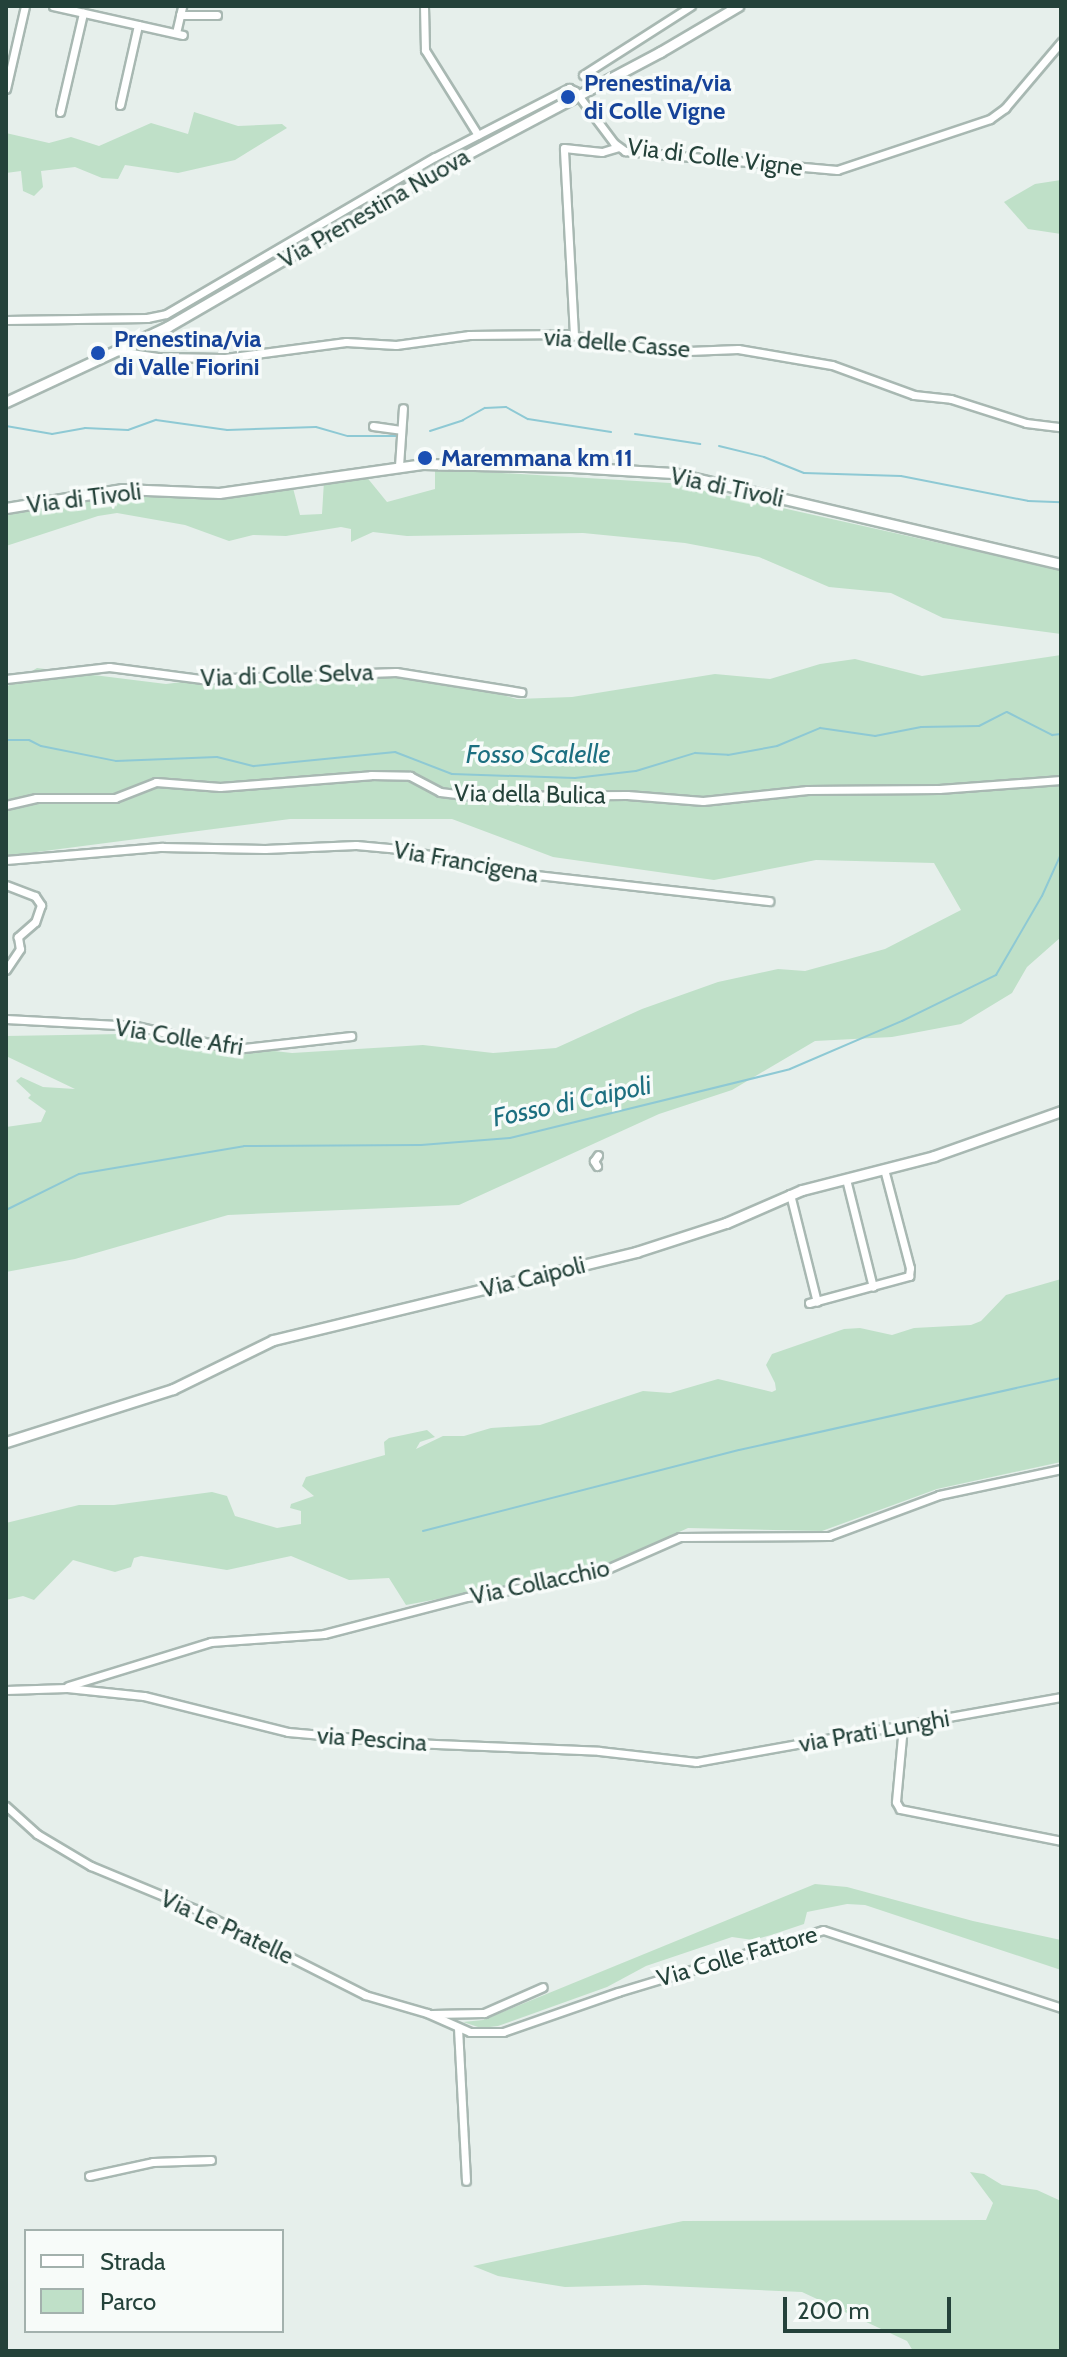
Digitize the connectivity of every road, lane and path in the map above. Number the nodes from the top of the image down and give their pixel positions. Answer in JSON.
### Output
{"nodes":[{"id":1,"x":25,"y":6,"type":"edge"},
{"id":2,"x":53,"y":6,"type":"edge"},
{"id":3,"x":424,"y":6,"type":"edge"},
{"id":4,"x":691,"y":6,"type":"edge"},
{"id":5,"x":738,"y":6,"type":"edge"},
{"id":6,"x":181,"y":10,"type":"edge"},
{"id":7,"x":83,"y":13,"type":"junction"},
{"id":8,"x":217,"y":15,"type":"dead end"},
{"id":9,"x":138,"y":25,"type":"junction"},
{"id":10,"x":1061,"y":42,"type":"edge"},
{"id":11,"x":583,"y":75,"type":"dead end"},
{"id":12,"x":6,"y":89,"type":"edge"},
{"id":13,"x":578,"y":96,"type":"junction"},
{"id":14,"x":120,"y":105,"type":"dead end"},
{"id":15,"x":60,"y":112,"type":"dead end"},
{"id":16,"x":478,"y":135,"type":"junction"},
{"id":17,"x":618,"y":147,"type":"junction"},
{"id":18,"x":6,"y":320,"type":"edge"},
{"id":19,"x":574,"y":335,"type":"junction"},
{"id":20,"x":117,"y":351,"type":"junction"},
{"id":21,"x":6,"y":402,"type":"edge"},
{"id":22,"x":403,"y":408,"type":"dead end"},
{"id":23,"x":373,"y":426,"type":"dead end"},
{"id":24,"x":1061,"y":427,"type":"edge"},
{"id":25,"x":401,"y":430,"type":"junction"},
{"id":26,"x":399,"y":466,"type":"junction"},
{"id":27,"x":6,"y":508,"type":"edge"},
{"id":28,"x":1061,"y":564,"type":"edge"},
{"id":29,"x":6,"y":679,"type":"edge"},
{"id":30,"x":521,"y":692,"type":"dead end"},
{"id":31,"x":1061,"y":780,"type":"edge"},
{"id":32,"x":6,"y":805,"type":"edge"},
{"id":33,"x":6,"y":860,"type":"edge"},
{"id":34,"x":6,"y":885,"type":"edge"},
{"id":35,"x":769,"y":901,"type":"dead end"},
{"id":36,"x":6,"y":970,"type":"edge"},
{"id":37,"x":6,"y":1019,"type":"edge"},
{"id":38,"x":351,"y":1036,"type":"dead end"},
{"id":39,"x":1061,"y":1111,"type":"edge"},
{"id":40,"x":598,"y":1155,"type":"dead end"},
{"id":41,"x":597,"y":1166,"type":"dead end"},
{"id":42,"x":884,"y":1169,"type":"junction"},
{"id":43,"x":846,"y":1179,"type":"junction"},
{"id":44,"x":790,"y":1194,"type":"junction"},
{"id":45,"x":873,"y":1287,"type":"junction"},
{"id":46,"x":6,"y":1442,"type":"edge"},
{"id":47,"x":1061,"y":1469,"type":"edge"},
{"id":48,"x":62,"y":1688,"type":"junction"},
{"id":49,"x":6,"y":1690,"type":"edge"},
{"id":50,"x":1061,"y":1697,"type":"edge"},
{"id":51,"x":903,"y":1726,"type":"junction"},
{"id":52,"x":687,"y":1761,"type":"joint"},
{"id":53,"x":6,"y":1806,"type":"edge"},
{"id":54,"x":1061,"y":1841,"type":"edge"},
{"id":55,"x":543,"y":1987,"type":"dead end"},
{"id":56,"x":1061,"y":2008,"type":"edge"},
{"id":57,"x":430,"y":2014,"type":"junction"},
{"id":58,"x":458,"y":2028,"type":"junction"},
{"id":59,"x":211,"y":2160,"type":"dead end"},
{"id":60,"x":89,"y":2176,"type":"dead end"},
{"id":61,"x":466,"y":2181,"type":"dead end"}],
"edges":[{"from":1,"to":12,"type":"street"},
{"from":2,"to":7,"type":"street"},
{"from":3,"to":16,"type":"street"},
{"from":4,"to":11,"type":"street"},
{"from":5,"to":13,"type":"main road","name":"Via Prenestina Nuova"},
{"from":6,"to":8,"type":"street"},
{"from":6,"to":9,"type":"street"},
{"from":7,"to":9,"type":"street"},
{"from":7,"to":15,"type":"street"},
{"from":9,"to":14,"type":"street"},
{"from":10,"to":17,"type":"street","name":"Via di Colle Vigne"},
{"from":13,"to":16,"type":"street"},
{"from":13,"to":17,"type":"street","name":"Via di Colle Vigne"},
{"from":13,"to":20,"type":"main road","name":"Via Prenestina Nuova"},
{"from":16,"to":18,"type":"street"},
{"from":17,"to":19,"type":"street"},
{"from":19,"to":20,"type":"street","name":"via delle Casse"},
{"from":19,"to":24,"type":"street","name":"via delle Casse"},
{"from":20,"to":21,"type":"main road","name":"Via Prenestina Nuova"},
{"from":22,"to":25,"type":"street"},
{"from":23,"to":25,"type":"street"},
{"from":25,"to":26,"type":"street"},
{"from":26,"to":27,"type":"main road","name":"Via di Tivoli"},
{"from":26,"to":28,"type":"main road","name":"Via di Tivoli"},
{"from":29,"to":30,"type":"street","name":"Via di Colle Selva"},
{"from":31,"to":32,"type":"street","name":"Via della Bulica"},
{"from":33,"to":35,"type":"street","name":"Via Francigena"},
{"from":34,"to":36,"type":"street"},
{"from":37,"to":38,"type":"street","name":"Via Colle Afri"},
{"from":39,"to":42,"type":"main road","name":"Via Caipoli"},
{"from":40,"to":41,"type":"street"},
{"from":42,"to":43,"type":"main road","name":"Via Caipoli"},
{"from":42,"to":45,"type":"street"},
{"from":43,"to":44,"type":"main road","name":"Via Caipoli"},
{"from":43,"to":45,"type":"street"},
{"from":44,"to":45,"type":"street"},
{"from":44,"to":46,"type":"main road","name":"Via Caipoli"},
{"from":47,"to":48,"type":"street","name":"Via Collacchio"},
{"from":48,"to":49,"type":"street"},
{"from":48,"to":52,"type":"street","name":"via Pescina"},
{"from":50,"to":51,"type":"street","name":"via Prati Lunghi"},
{"from":51,"to":52,"type":"street","name":"via Prati Lunghi"},
{"from":51,"to":54,"type":"street"},
{"from":53,"to":57,"type":"street","name":"Via Le Pratelle"},
{"from":55,"to":57,"type":"street"},
{"from":56,"to":58,"type":"street","name":"Via Colle Fattore"},
{"from":57,"to":58,"type":"street","name":"Via Le Pratelle"},
{"from":58,"to":61,"type":"street"},
{"from":59,"to":60,"type":"street"}]}
